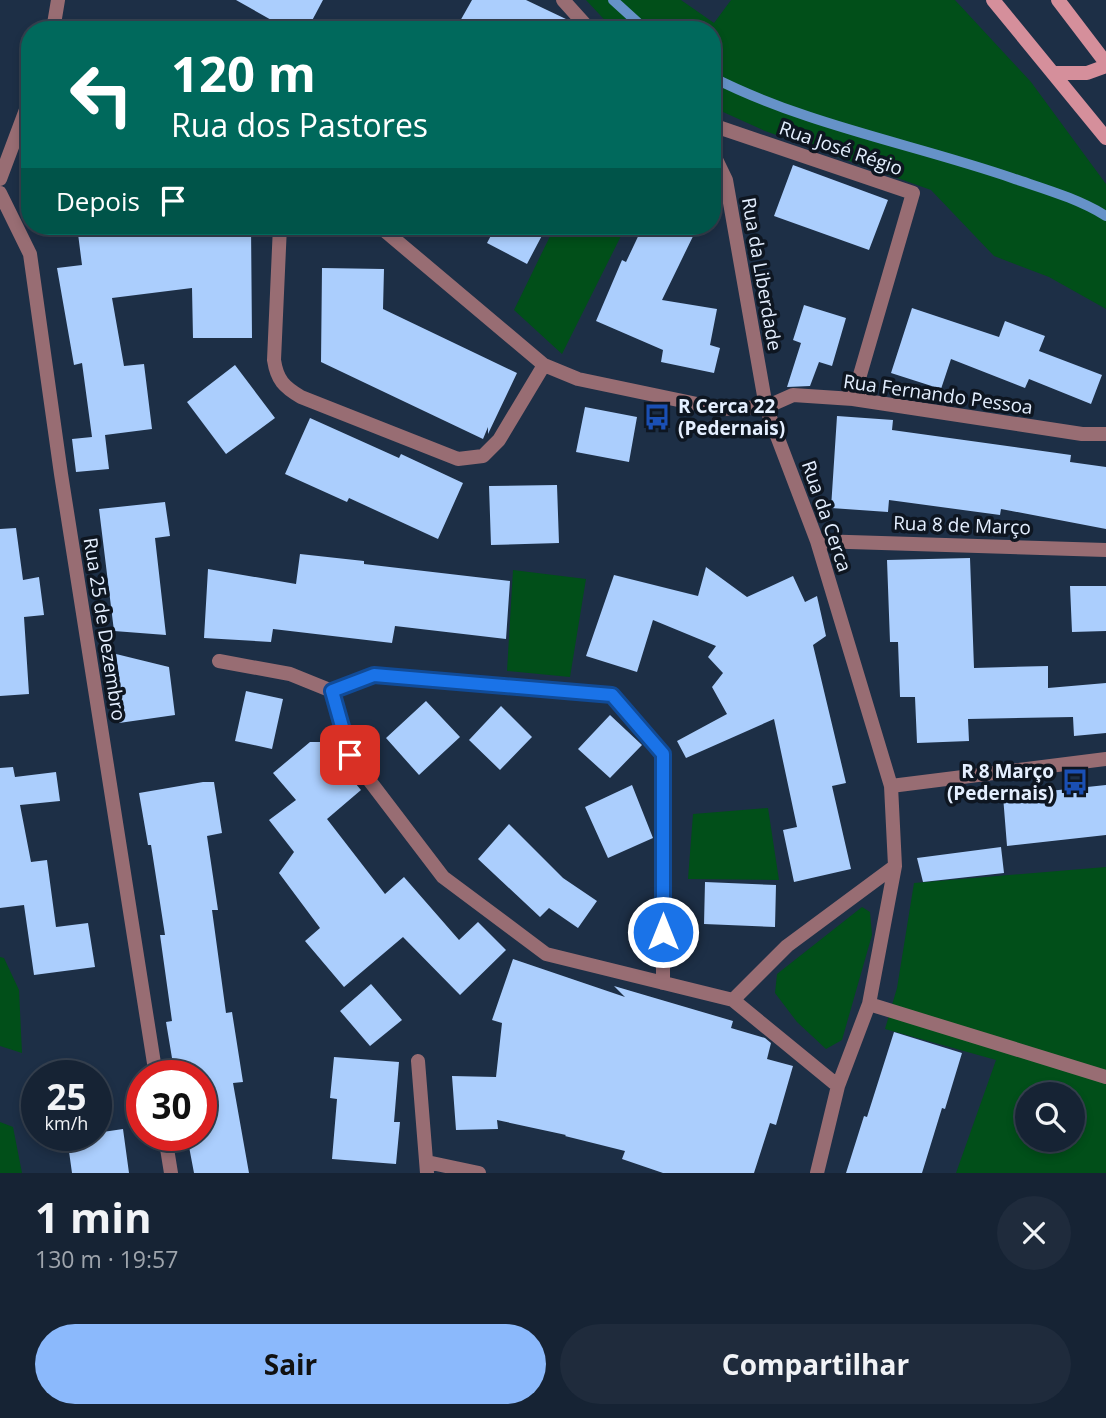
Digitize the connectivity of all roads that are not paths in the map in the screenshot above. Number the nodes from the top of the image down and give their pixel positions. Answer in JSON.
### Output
{"nodes":[{"id":1,"x":58,"y":0,"type":"edge"},
{"id":2,"x":563,"y":0,"type":"edge"},
{"id":3,"x":993,"y":0,"type":"edge"},
{"id":4,"x":1058,"y":0,"type":"edge"},
{"id":5,"x":54,"y":21,"type":"edge"},
{"id":6,"x":582,"y":21,"type":"edge"},
{"id":7,"x":1106,"y":64,"type":"edge"},
{"id":8,"x":1055,"y":73,"type":"junction"},
{"id":9,"x":21,"y":123,"type":"edge"},
{"id":10,"x":721,"y":128,"type":"edge"},
{"id":11,"x":1106,"y":138,"type":"edge"},
{"id":12,"x":721,"y":170,"type":"edge"},
{"id":13,"x":0,"y":179,"type":"edge"},
{"id":14,"x":0,"y":193,"type":"edge"},
{"id":15,"x":281,"y":235,"type":"edge"},
{"id":16,"x":390,"y":235,"type":"edge"},
{"id":17,"x":544,"y":365,"type":"junction"},
{"id":18,"x":853,"y":399,"type":"junction"},
{"id":19,"x":766,"y":407,"type":"junction"},
{"id":20,"x":1106,"y":434,"type":"edge"},
{"id":21,"x":817,"y":541,"type":"junction"},
{"id":22,"x":1106,"y":550,"type":"edge"},
{"id":23,"x":219,"y":661,"type":"dead end"},
{"id":24,"x":332,"y":691,"type":"junction"},
{"id":25,"x":1106,"y":760,"type":"edge"},
{"id":26,"x":891,"y":786,"type":"junction"},
{"id":27,"x":895,"y":866,"type":"junction"},
{"id":28,"x":663,"y":983,"type":"junction"},
{"id":29,"x":733,"y":1000,"type":"junction"},
{"id":30,"x":869,"y":1004,"type":"junction"},
{"id":31,"x":153,"y":1060,"type":"edge"},
{"id":32,"x":418,"y":1061,"type":"dead end"},
{"id":33,"x":1106,"y":1077,"type":"edge"},
{"id":34,"x":838,"y":1086,"type":"junction"},
{"id":35,"x":167,"y":1151,"type":"edge"},
{"id":36,"x":427,"y":1168,"type":"edge"},
{"id":37,"x":171,"y":1173,"type":"edge"},
{"id":38,"x":479,"y":1173,"type":"edge"},
{"id":39,"x":817,"y":1173,"type":"edge"}],
"edges":[{"from":1,"to":5,"type":"street"},
{"from":2,"to":6,"type":"street"},
{"from":3,"to":8,"type":"street"},
{"from":4,"to":7,"type":"street"},
{"from":7,"to":8,"type":"street"},
{"from":8,"to":11,"type":"street"},
{"from":9,"to":13,"type":"street"},
{"from":10,"to":18,"type":"street","name":"Rua José Régio"},
{"from":12,"to":19,"type":"street","name":"Rua da Liberdade"},
{"from":14,"to":31,"type":"street","name":"Rua 25 de Dezembro"},
{"from":15,"to":17,"type":"street"},
{"from":16,"to":17,"type":"street"},
{"from":17,"to":19,"type":"street"},
{"from":18,"to":19,"type":"street","name":"Rua Fernando Pessoa"},
{"from":18,"to":20,"type":"street","name":"Rua Fernando Pessoa"},
{"from":19,"to":21,"type":"street","name":"Rua da Cerca"},
{"from":21,"to":22,"type":"street","name":"Rua 8 de Março"},
{"from":21,"to":26,"type":"street","name":"Rua da Cerca"},
{"from":23,"to":24,"type":"street"},
{"from":24,"to":28,"type":"street"},
{"from":24,"to":28,"type":"street"},
{"from":25,"to":26,"type":"street"},
{"from":26,"to":27,"type":"street","name":"Rua da Cerca"},
{"from":27,"to":29,"type":"street"},
{"from":27,"to":30,"type":"street","name":"Rua da Cerca"},
{"from":28,"to":29,"type":"street"},
{"from":29,"to":34,"type":"street"},
{"from":30,"to":33,"type":"street"},
{"from":30,"to":34,"type":"street","name":"Rua da Cerca"},
{"from":32,"to":36,"type":"street"},
{"from":34,"to":39,"type":"street","name":"Rua da Cerca"},
{"from":35,"to":37,"type":"street"},
{"from":36,"to":38,"type":"street"}]}
